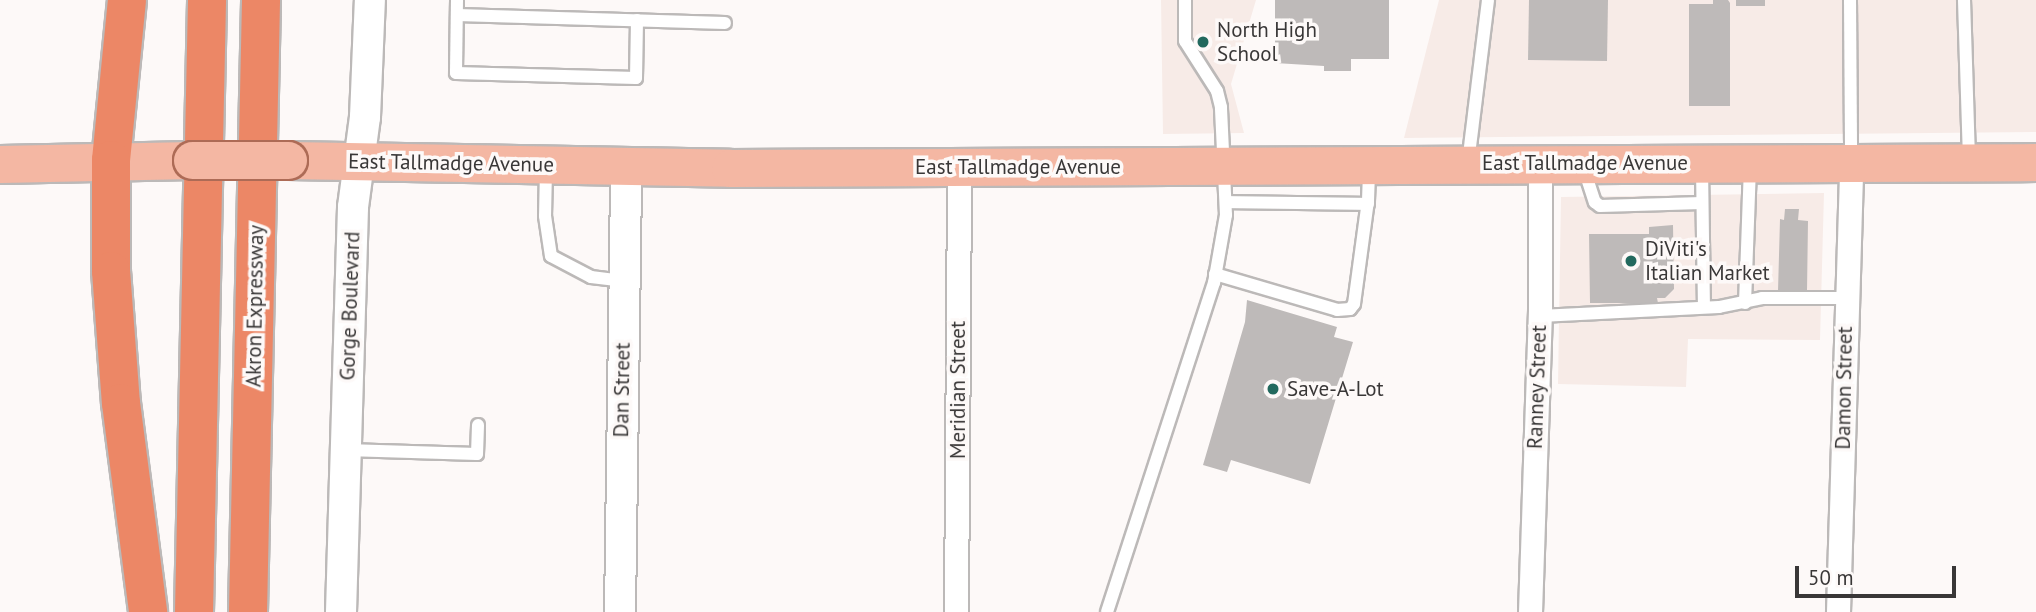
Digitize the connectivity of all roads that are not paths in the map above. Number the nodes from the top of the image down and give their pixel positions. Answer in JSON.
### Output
{"nodes":[{"id":1,"x":127,"y":0,"type":"edge"},
{"id":2,"x":207,"y":0,"type":"edge"},
{"id":3,"x":261,"y":0,"type":"edge"},
{"id":4,"x":370,"y":0,"type":"edge"},
{"id":5,"x":457,"y":0,"type":"edge"},
{"id":6,"x":1185,"y":0,"type":"edge"},
{"id":7,"x":1488,"y":0,"type":"edge"},
{"id":8,"x":1850,"y":0,"type":"edge"},
{"id":9,"x":1965,"y":0,"type":"edge"},
{"id":10,"x":457,"y":15,"type":"junction"},
{"id":11,"x":638,"y":20,"type":"junction"},
{"id":12,"x":725,"y":23,"type":"dead end"},
{"id":13,"x":111,"y":160,"type":"junction"},
{"id":14,"x":358,"y":160,"type":"junction"},
{"id":15,"x":2036,"y":162,"type":"edge"},
{"id":16,"x":1468,"y":163,"type":"junction"},
{"id":17,"x":1540,"y":163,"type":"junction"},
{"id":18,"x":1581,"y":163,"type":"junction"},
{"id":19,"x":1702,"y":163,"type":"junction"},
{"id":20,"x":1750,"y":163,"type":"junction"},
{"id":21,"x":1851,"y":163,"type":"junction"},
{"id":22,"x":0,"y":164,"type":"edge"},
{"id":23,"x":1369,"y":164,"type":"junction"},
{"id":24,"x":1969,"y":164,"type":"junction"},
{"id":25,"x":546,"y":165,"type":"junction"},
{"id":26,"x":1225,"y":165,"type":"junction"},
{"id":27,"x":626,"y":167,"type":"junction"},
{"id":28,"x":959,"y":167,"type":"junction"},
{"id":29,"x":1226,"y":202,"type":"junction"},
{"id":30,"x":1702,"y":203,"type":"junction"},
{"id":31,"x":1368,"y":204,"type":"junction"},
{"id":32,"x":1215,"y":274,"type":"junction"},
{"id":33,"x":623,"y":281,"type":"junction"},
{"id":34,"x":1846,"y":298,"type":"junction"},
{"id":35,"x":1745,"y":303,"type":"junction"},
{"id":36,"x":1704,"y":307,"type":"junction"},
{"id":37,"x":1539,"y":316,"type":"junction"},
{"id":38,"x":478,"y":425,"type":"dead end"},
{"id":39,"x":346,"y":450,"type":"junction"},
{"id":40,"x":148,"y":612,"type":"edge"},
{"id":41,"x":194,"y":612,"type":"edge"},
{"id":42,"x":248,"y":612,"type":"edge"},
{"id":43,"x":341,"y":612,"type":"edge"},
{"id":44,"x":620,"y":612,"type":"edge"},
{"id":45,"x":956,"y":612,"type":"edge"},
{"id":46,"x":1107,"y":612,"type":"edge"},
{"id":47,"x":1530,"y":612,"type":"edge"},
{"id":48,"x":1838,"y":612,"type":"edge"}],
"edges":[{"from":1,"to":13,"type":"highway"},
{"from":2,"to":41,"type":"highway"},
{"from":3,"to":42,"type":"highway","name":"Akron Expressway"},
{"from":4,"to":14,"type":"street","name":"Gorge Boulevard"},
{"from":5,"to":10,"type":"lane"},
{"from":6,"to":26,"type":"lane"},
{"from":7,"to":16,"type":"lane"},
{"from":8,"to":21,"type":"lane"},
{"from":9,"to":24,"type":"lane"},
{"from":10,"to":11,"type":"lane"},
{"from":10,"to":11,"type":"lane"},
{"from":11,"to":12,"type":"lane"},
{"from":13,"to":14,"type":"main road","name":"East Tallmadge Avenue","bridge":true},
{"from":13,"to":22,"type":"main road","name":"East Tallmadge Avenue"},
{"from":13,"to":40,"type":"highway"},
{"from":14,"to":25,"type":"main road","name":"East Tallmadge Avenue"},
{"from":14,"to":39,"type":"street","name":"Gorge Boulevard"},
{"from":15,"to":24,"type":"main road","name":"East Tallmadge Avenue"},
{"from":16,"to":17,"type":"main road","name":"East Tallmadge Avenue"},
{"from":16,"to":23,"type":"main road","name":"East Tallmadge Avenue"},
{"from":17,"to":18,"type":"main road","name":"East Tallmadge Avenue"},
{"from":17,"to":37,"type":"street","name":"Ranney Street"},
{"from":18,"to":19,"type":"main road","name":"East Tallmadge Avenue"},
{"from":18,"to":30,"type":"lane"},
{"from":19,"to":20,"type":"main road","name":"East Tallmadge Avenue"},
{"from":19,"to":30,"type":"lane"},
{"from":20,"to":21,"type":"main road","name":"East Tallmadge Avenue"},
{"from":20,"to":35,"type":"lane"},
{"from":21,"to":24,"type":"main road","name":"East Tallmadge Avenue"},
{"from":21,"to":34,"type":"street","name":"Damon Street"},
{"from":23,"to":26,"type":"main road","name":"East Tallmadge Avenue"},
{"from":23,"to":31,"type":"lane"},
{"from":25,"to":27,"type":"main road","name":"East Tallmadge Avenue"},
{"from":25,"to":33,"type":"lane"},
{"from":26,"to":28,"type":"main road","name":"East Tallmadge Avenue"},
{"from":26,"to":29,"type":"lane"},
{"from":27,"to":28,"type":"main road","name":"East Tallmadge Avenue"},
{"from":27,"to":33,"type":"street","name":"Dan Street"},
{"from":28,"to":45,"type":"street","name":"Meridian Street"},
{"from":29,"to":31,"type":"lane"},
{"from":29,"to":32,"type":"lane"},
{"from":30,"to":36,"type":"lane"},
{"from":31,"to":32,"type":"lane"},
{"from":32,"to":46,"type":"lane"},
{"from":33,"to":44,"type":"street","name":"Dan Street"},
{"from":34,"to":35,"type":"lane"},
{"from":34,"to":48,"type":"street","name":"Damon Street"},
{"from":35,"to":36,"type":"lane"},
{"from":36,"to":37,"type":"lane"},
{"from":37,"to":47,"type":"street","name":"Ranney Street"},
{"from":38,"to":39,"type":"lane"},
{"from":39,"to":43,"type":"street","name":"Gorge Boulevard"}]}
